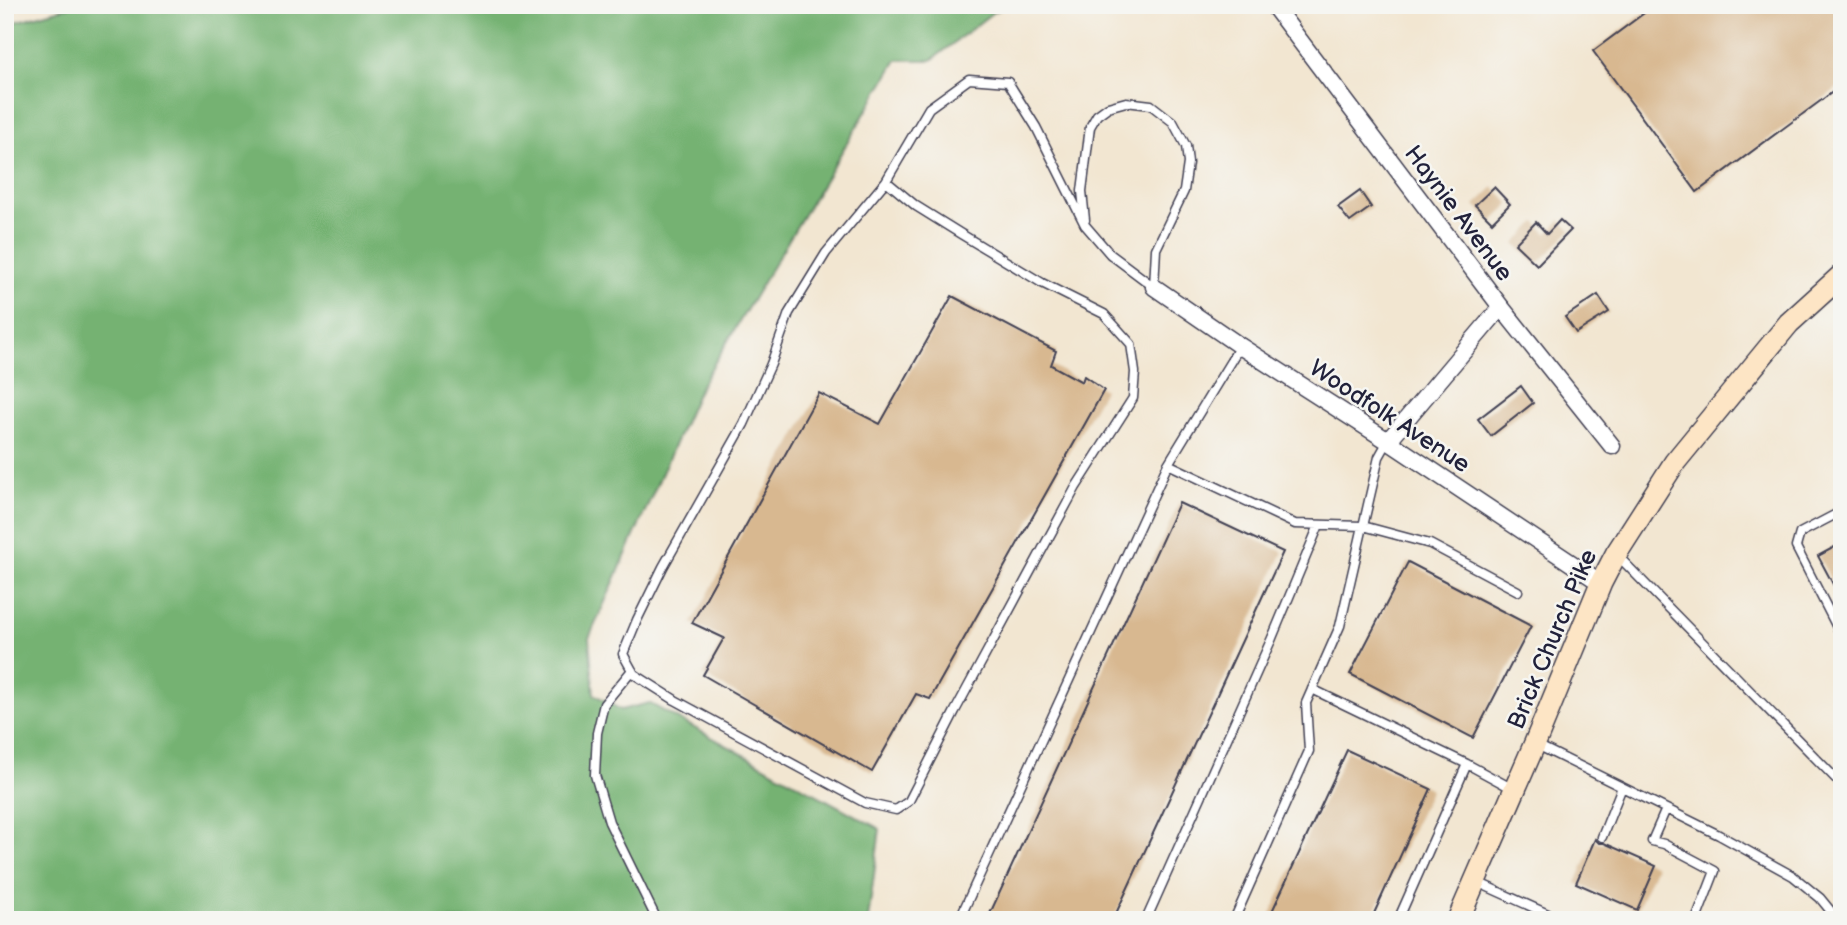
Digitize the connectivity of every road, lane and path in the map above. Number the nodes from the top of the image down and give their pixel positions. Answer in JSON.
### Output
{"nodes":[{"id":1,"x":1273,"y":5,"type":"edge"},
{"id":2,"x":886,"y":181,"type":"junction"},
{"id":3,"x":1085,"y":225,"type":"junction"},
{"id":4,"x":1842,"y":275,"type":"edge"},
{"id":5,"x":1154,"y":287,"type":"junction"},
{"id":6,"x":1501,"y":307,"type":"junction"},
{"id":7,"x":1240,"y":346,"type":"junction"},
{"id":8,"x":1388,"y":441,"type":"junction"},
{"id":9,"x":1612,"y":446,"type":"dead end"},
{"id":10,"x":1168,"y":464,"type":"junction"},
{"id":11,"x":1842,"y":511,"type":"edge"},
{"id":12,"x":1319,"y":525,"type":"junction"},
{"id":13,"x":1363,"y":526,"type":"junction"},
{"id":14,"x":1616,"y":554,"type":"junction"},
{"id":15,"x":1601,"y":583,"type":"junction"},
{"id":16,"x":1518,"y":591,"type":"dead end"},
{"id":17,"x":1842,"y":637,"type":"edge"},
{"id":18,"x":632,"y":670,"type":"junction"},
{"id":19,"x":1312,"y":689,"type":"junction"},
{"id":20,"x":1535,"y":743,"type":"junction"},
{"id":21,"x":1467,"y":764,"type":"junction"},
{"id":22,"x":1842,"y":785,"type":"edge"},
{"id":23,"x":1622,"y":787,"type":"junction"},
{"id":24,"x":1515,"y":790,"type":"junction"},
{"id":25,"x":1666,"y":809,"type":"junction"},
{"id":26,"x":1602,"y":837,"type":"dead end"},
{"id":27,"x":1475,"y":881,"type":"junction"},
{"id":28,"x":657,"y":920,"type":"edge"},
{"id":29,"x":958,"y":920,"type":"edge"},
{"id":30,"x":1146,"y":920,"type":"edge"},
{"id":31,"x":1234,"y":920,"type":"edge"},
{"id":32,"x":1398,"y":920,"type":"edge"},
{"id":33,"x":1458,"y":920,"type":"edge"},
{"id":34,"x":1561,"y":920,"type":"edge"},
{"id":35,"x":1696,"y":920,"type":"edge"},
{"id":36,"x":1838,"y":920,"type":"edge"}],
"edges":[{"from":1,"to":6,"type":"street","name":"Haynie Avenue"},
{"from":2,"to":3,"type":"lane"},
{"from":2,"to":18,"type":"lane"},
{"from":2,"to":18,"type":"lane"},
{"from":3,"to":5,"type":"lane"},
{"from":3,"to":5,"type":"lane"},
{"from":4,"to":14,"type":"main road","name":"Brick Church Pike"},
{"from":5,"to":7,"type":"street","name":"Woodfolk Avenue"},
{"from":6,"to":8,"type":"street"},
{"from":6,"to":9,"type":"street","name":"Haynie Avenue"},
{"from":7,"to":8,"type":"street","name":"Woodfolk Avenue"},
{"from":7,"to":10,"type":"lane"},
{"from":8,"to":13,"type":"lane"},
{"from":8,"to":15,"type":"street","name":"Woodfolk Avenue"},
{"from":10,"to":12,"type":"lane"},
{"from":10,"to":29,"type":"lane"},
{"from":11,"to":17,"type":"lane"},
{"from":12,"to":13,"type":"lane"},
{"from":12,"to":30,"type":"lane"},
{"from":13,"to":16,"type":"lane"},
{"from":13,"to":19,"type":"lane"},
{"from":14,"to":15,"type":"main road","name":"Brick Church Pike"},
{"from":14,"to":22,"type":"lane"},
{"from":15,"to":20,"type":"main road","name":"Brick Church Pike"},
{"from":18,"to":28,"type":"lane"},
{"from":19,"to":21,"type":"lane"},
{"from":19,"to":31,"type":"lane"},
{"from":20,"to":23,"type":"lane"},
{"from":20,"to":24,"type":"main road","name":"Brick Church Pike"},
{"from":21,"to":24,"type":"lane"},
{"from":21,"to":32,"type":"lane"},
{"from":23,"to":25,"type":"lane"},
{"from":23,"to":26,"type":"lane"},
{"from":24,"to":27,"type":"main road","name":"Brick Church Pike"},
{"from":25,"to":35,"type":"lane"},
{"from":25,"to":36,"type":"lane"},
{"from":27,"to":33,"type":"main road","name":"Brick Church Pike"},
{"from":27,"to":34,"type":"lane"}]}
